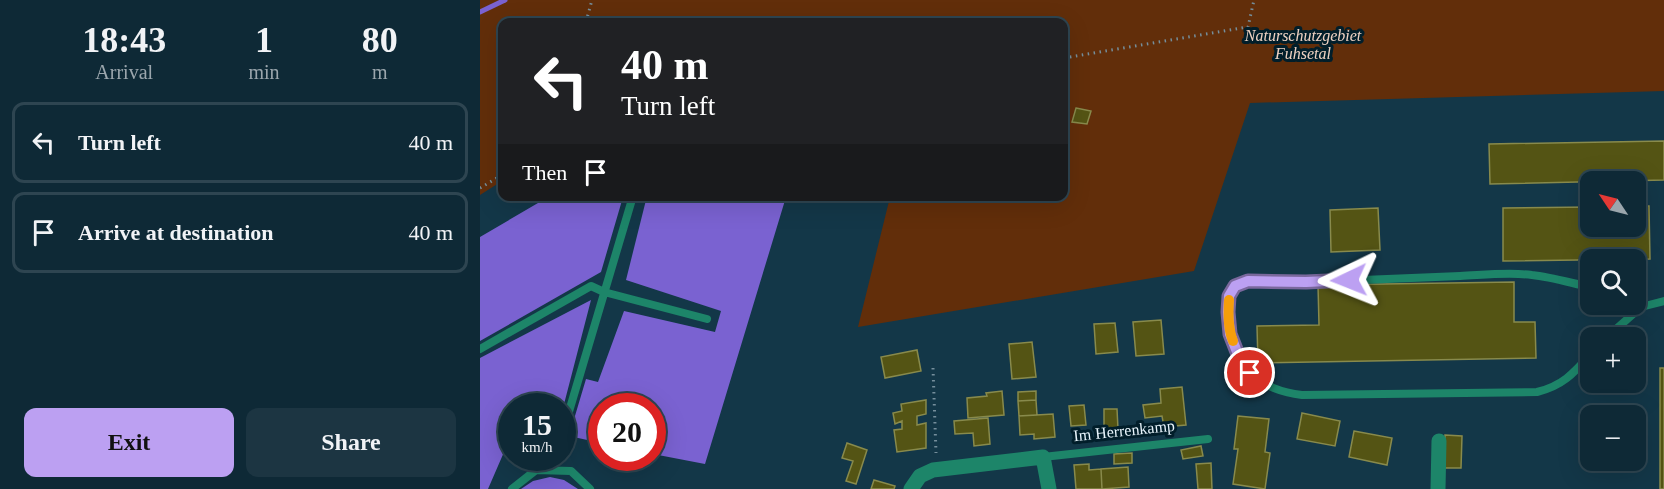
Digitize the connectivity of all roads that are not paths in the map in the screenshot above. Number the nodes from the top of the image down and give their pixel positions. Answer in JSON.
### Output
{"nodes":[{"id":1,"x":631,"y":201,"type":"edge"},
{"id":2,"x":1580,"y":285,"type":"edge"},
{"id":3,"x":604,"y":292,"type":"junction"},
{"id":4,"x":1664,"y":301,"type":"edge"},
{"id":5,"x":1646,"y":304,"type":"edge"},
{"id":6,"x":1629,"y":315,"type":"edge"},
{"id":7,"x":707,"y":320,"type":"dead end"},
{"id":8,"x":1617,"y":327,"type":"edge"},
{"id":9,"x":480,"y":348,"type":"edge"},
{"id":10,"x":1580,"y":365,"type":"edge"},
{"id":11,"x":574,"y":393,"type":"edge"},
{"id":12,"x":1208,"y":439,"type":"dead end"},
{"id":13,"x":1439,"y":441,"type":"dead end"},
{"id":14,"x":1043,"y":457,"type":"junction"},
{"id":15,"x":535,"y":471,"type":"edge"},
{"id":16,"x":571,"y":471,"type":"edge"},
{"id":17,"x":512,"y":489,"type":"edge"},
{"id":18,"x":590,"y":489,"type":"edge"},
{"id":19,"x":911,"y":489,"type":"edge"},
{"id":20,"x":1049,"y":489,"type":"edge"},
{"id":21,"x":1438,"y":489,"type":"edge"}],
"edges":[{"from":1,"to":3,"type":"lane"},
{"from":2,"to":10,"type":"lane"},
{"from":3,"to":7,"type":"lane"},
{"from":3,"to":9,"type":"lane"},
{"from":3,"to":11,"type":"lane"},
{"from":4,"to":5,"type":"lane"},
{"from":6,"to":8,"type":"lane"},
{"from":12,"to":14,"type":"lane","name":"Im Herrenkamp"},
{"from":13,"to":21,"type":"street"},
{"from":14,"to":19,"type":"street","name":"Im Herrenkamp"},
{"from":14,"to":20,"type":"street"},
{"from":15,"to":17,"type":"lane"},
{"from":16,"to":18,"type":"lane"}]}
